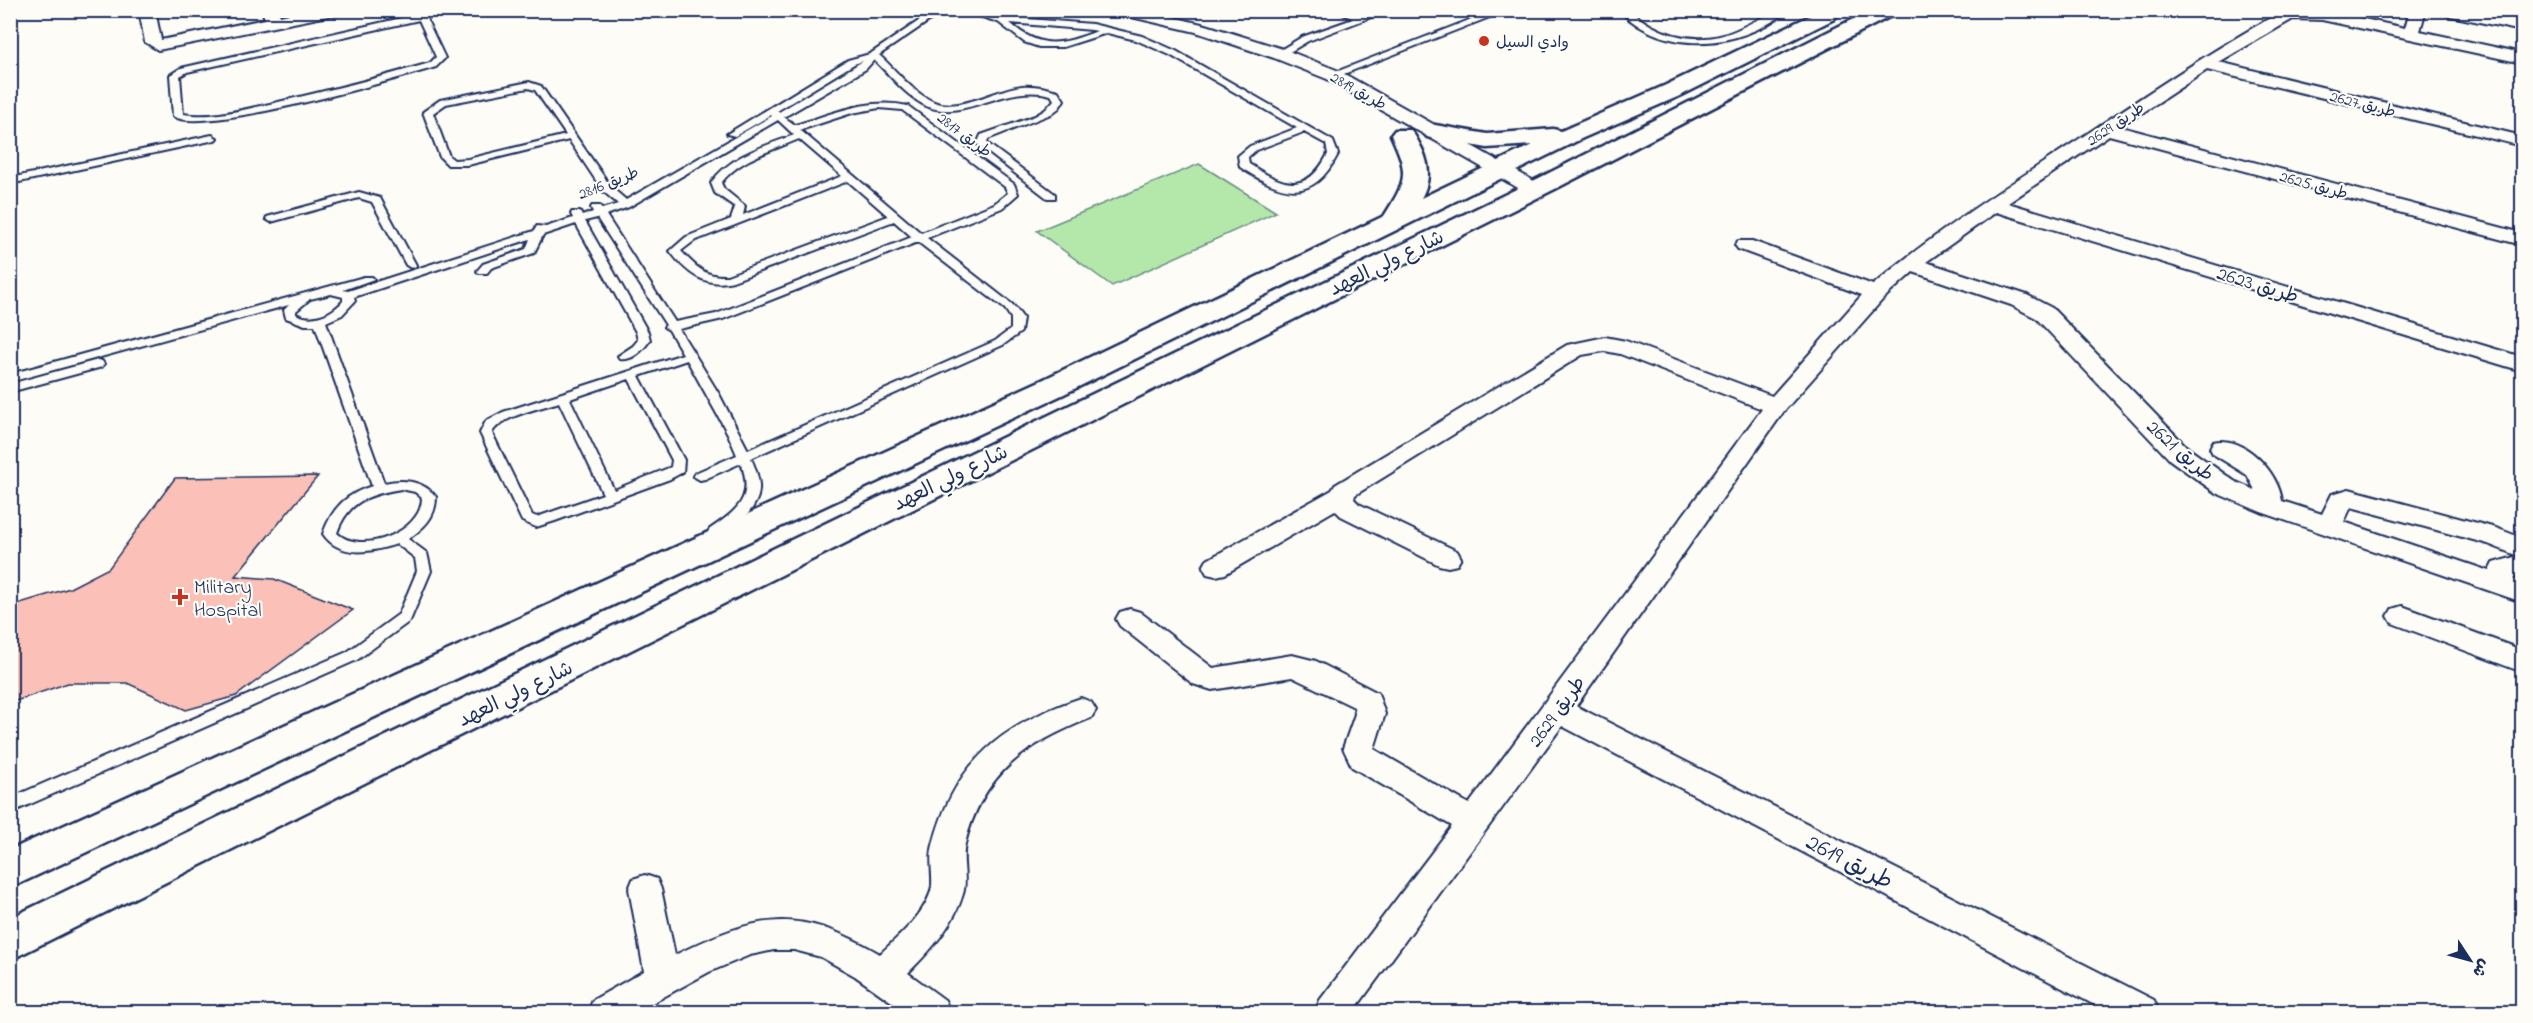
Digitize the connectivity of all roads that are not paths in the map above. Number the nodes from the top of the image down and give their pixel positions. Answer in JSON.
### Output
{"nodes":[{"id":1,"x":147,"y":10,"type":"edge"},
{"id":2,"x":333,"y":10,"type":"edge"},
{"id":3,"x":450,"y":10,"type":"edge"},
{"id":4,"x":941,"y":10,"type":"edge"},
{"id":5,"x":964,"y":10,"type":"edge"},
{"id":6,"x":1120,"y":10,"type":"edge"},
{"id":7,"x":1338,"y":10,"type":"edge"},
{"id":8,"x":1475,"y":10,"type":"edge"},
{"id":9,"x":1504,"y":10,"type":"edge"},
{"id":10,"x":1623,"y":10,"type":"edge"},
{"id":11,"x":1785,"y":10,"type":"edge"},
{"id":12,"x":1837,"y":10,"type":"edge"},
{"id":13,"x":1888,"y":10,"type":"edge"},
{"id":14,"x":2418,"y":10,"type":"edge"},
{"id":15,"x":2446,"y":10,"type":"edge"},
{"id":16,"x":1379,"y":11,"type":"edge"},
{"id":17,"x":274,"y":16,"type":"edge"},
{"id":18,"x":1488,"y":16,"type":"junction"},
{"id":19,"x":422,"y":18,"type":"junction"},
{"id":20,"x":1001,"y":20,"type":"junction"},
{"id":21,"x":1360,"y":20,"type":"junction"},
{"id":22,"x":2405,"y":25,"type":"edge"},
{"id":23,"x":2523,"y":26,"type":"edge"},
{"id":24,"x":1109,"y":30,"type":"junction"},
{"id":25,"x":874,"y":55,"type":"junction"},
{"id":26,"x":1274,"y":58,"type":"junction"},
{"id":27,"x":2523,"y":58,"type":"edge"},
{"id":28,"x":2204,"y":64,"type":"junction"},
{"id":29,"x":1334,"y":75,"type":"junction"},
{"id":30,"x":1314,"y":82,"type":"junction"},
{"id":31,"x":775,"y":114,"type":"junction"},
{"id":32,"x":1304,"y":129,"type":"junction"},
{"id":33,"x":2106,"y":129,"type":"junction"},
{"id":34,"x":797,"y":132,"type":"junction"},
{"id":35,"x":1435,"y":132,"type":"junction"},
{"id":36,"x":1575,"y":133,"type":"junction"},
{"id":37,"x":1404,"y":135,"type":"junction"},
{"id":38,"x":571,"y":137,"type":"junction"},
{"id":39,"x":212,"y":138,"type":"dead end"},
{"id":40,"x":2523,"y":141,"type":"edge"},
{"id":41,"x":850,"y":177,"type":"junction"},
{"id":42,"x":10,"y":181,"type":"edge"},
{"id":43,"x":1508,"y":185,"type":"junction"},
{"id":44,"x":1051,"y":196,"type":"dead end"},
{"id":45,"x":621,"y":201,"type":"junction"},
{"id":46,"x":1993,"y":205,"type":"junction"},
{"id":47,"x":598,"y":210,"type":"junction"},
{"id":48,"x":895,"y":216,"type":"junction"},
{"id":49,"x":577,"y":217,"type":"junction"},
{"id":50,"x":271,"y":219,"type":"dead end"},
{"id":51,"x":736,"y":221,"type":"junction"},
{"id":52,"x":1393,"y":221,"type":"junction"},
{"id":53,"x":541,"y":228,"type":"junction"},
{"id":54,"x":920,"y":238,"type":"junction"},
{"id":55,"x":2523,"y":239,"type":"edge"},
{"id":56,"x":1745,"y":245,"type":"dead end"},
{"id":57,"x":1910,"y":264,"type":"junction"},
{"id":58,"x":411,"y":265,"type":"junction"},
{"id":59,"x":483,"y":272,"type":"dead end"},
{"id":60,"x":331,"y":291,"type":"junction"},
{"id":61,"x":1876,"y":293,"type":"junction"},
{"id":62,"x":348,"y":295,"type":"junction"},
{"id":63,"x":306,"y":297,"type":"junction"},
{"id":64,"x":290,"y":310,"type":"junction"},
{"id":65,"x":320,"y":320,"type":"junction"},
{"id":66,"x":670,"y":327,"type":"junction"},
{"id":67,"x":624,"y":356,"type":"dead end"},
{"id":68,"x":688,"y":356,"type":"junction"},
{"id":69,"x":2523,"y":364,"type":"edge"},
{"id":70,"x":632,"y":374,"type":"junction"},
{"id":71,"x":10,"y":378,"type":"edge"},
{"id":72,"x":10,"y":388,"type":"edge"},
{"id":73,"x":563,"y":398,"type":"junction"},
{"id":74,"x":1776,"y":406,"type":"junction"},
{"id":75,"x":2222,"y":448,"type":"dead end"},
{"id":76,"x":744,"y":456,"type":"junction"},
{"id":77,"x":700,"y":476,"type":"dead end"},
{"id":78,"x":379,"y":488,"type":"junction"},
{"id":79,"x":611,"y":496,"type":"junction"},
{"id":80,"x":1341,"y":496,"type":"junction"},
{"id":81,"x":2270,"y":506,"type":"junction"},
{"id":82,"x":2330,"y":526,"type":"junction"},
{"id":83,"x":398,"y":538,"type":"junction"},
{"id":84,"x":2523,"y":548,"type":"edge"},
{"id":85,"x":1448,"y":558,"type":"dead end"},
{"id":86,"x":2523,"y":564,"type":"edge"},
{"id":87,"x":1216,"y":567,"type":"dead end"},
{"id":88,"x":656,"y":571,"type":"junction"},
{"id":89,"x":2498,"y":584,"type":"junction"},
{"id":90,"x":2523,"y":592,"type":"edge"},
{"id":91,"x":2402,"y":616,"type":"dead end"},
{"id":92,"x":1130,"y":619,"type":"dead end"},
{"id":93,"x":2523,"y":660,"type":"edge"},
{"id":94,"x":1081,"y":710,"type":"dead end"},
{"id":95,"x":1557,"y":710,"type":"junction"},
{"id":96,"x":10,"y":806,"type":"edge"},
{"id":97,"x":1473,"y":823,"type":"junction"},
{"id":98,"x":10,"y":870,"type":"edge"},
{"id":99,"x":645,"y":889,"type":"dead end"},
{"id":100,"x":10,"y":940,"type":"edge"},
{"id":101,"x":883,"y":974,"type":"junction"},
{"id":102,"x":662,"y":978,"type":"junction"},
{"id":103,"x":605,"y":1012,"type":"edge"},
{"id":104,"x":933,"y":1012,"type":"edge"},
{"id":105,"x":1332,"y":1012,"type":"edge"},
{"id":106,"x":2142,"y":1012,"type":"edge"}],
"edges":[{"from":1,"to":17,"type":"street"},
{"from":2,"to":17,"type":"street"},
{"from":3,"to":19,"type":"lane"},
{"from":4,"to":25,"type":"lane","name":"طريق 2816"},
{"from":5,"to":20,"type":"lane"},
{"from":6,"to":26,"type":"street","name":"طريق 2819"},
{"from":7,"to":21,"type":"lane"},
{"from":8,"to":18,"type":"lane"},
{"from":9,"to":18,"type":"lane"},
{"from":10,"to":11,"type":"lane"},
{"from":12,"to":36,"type":"main road","name":"شارع ولي العهد"},
{"from":13,"to":43,"type":"main road","name":"شارع ولي العهد"},
{"from":14,"to":22,"type":"street"},
{"from":15,"to":23,"type":"street"},
{"from":16,"to":21,"type":"lane"},
{"from":18,"to":29,"type":"lane"},
{"from":19,"to":19,"type":"lane"},
{"from":20,"to":24,"type":"lane"},
{"from":20,"to":24,"type":"lane"},
{"from":21,"to":26,"type":"lane"},
{"from":22,"to":27,"type":"street","name":"طريق 2629"},
{"from":22,"to":28,"type":"street","name":"طريق 2629"},
{"from":24,"to":32,"type":"lane"},
{"from":25,"to":31,"type":"lane","name":"طريق 2816"},
{"from":25,"to":44,"type":"lane"},
{"from":26,"to":29,"type":"street","name":"طريق 2819"},
{"from":26,"to":30,"type":"street","name":"طريق 2819"},
{"from":28,"to":33,"type":"street","name":"طريق 2629"},
{"from":28,"to":40,"type":"street","name":"طريق 2627"},
{"from":29,"to":30,"type":"street"},
{"from":29,"to":35,"type":"street","name":"طريق 2819"},
{"from":30,"to":37,"type":"street","name":"طريق 2819"},
{"from":31,"to":34,"type":"lane"},
{"from":31,"to":45,"type":"lane","name":"طريق 2816"},
{"from":32,"to":32,"type":"lane"},
{"from":33,"to":46,"type":"street","name":"طريق 2629"},
{"from":33,"to":55,"type":"street","name":"طريق 2625"},
{"from":34,"to":41,"type":"lane"},
{"from":34,"to":51,"type":"lane"},
{"from":34,"to":54,"type":"lane","name":"طريق 2817"},
{"from":35,"to":36,"type":"main road"},
{"from":35,"to":43,"type":"street","name":"طريق 2819"},
{"from":36,"to":43,"type":"main road","name":"شارع ولي العهد"},
{"from":37,"to":43,"type":"street","name":"طريق 2819"},
{"from":37,"to":52,"type":"main road"},
{"from":38,"to":38,"type":"lane"},
{"from":38,"to":45,"type":"lane"},
{"from":39,"to":42,"type":"lane"},
{"from":41,"to":48,"type":"lane"},
{"from":41,"to":51,"type":"lane"},
{"from":43,"to":52,"type":"main road","name":"شارع ولي العهد"},
{"from":43,"to":100,"type":"main road","name":"شارع ولي العهد"},
{"from":45,"to":47,"type":"lane","name":"طريق 2816"},
{"from":46,"to":57,"type":"street","name":"طريق 2629"},
{"from":46,"to":69,"type":"street","name":"طريق 2623"},
{"from":47,"to":49,"type":"lane","name":"طريق 2816"},
{"from":47,"to":66,"type":"lane"},
{"from":48,"to":51,"type":"lane"},
{"from":48,"to":54,"type":"lane"},
{"from":49,"to":53,"type":"lane","name":"طريق 2816"},
{"from":49,"to":67,"type":"lane"},
{"from":50,"to":58,"type":"lane"},
{"from":52,"to":88,"type":"main road","name":"شارع ولي العهد"},
{"from":53,"to":58,"type":"lane","name":"طريق 2816"},
{"from":53,"to":59,"type":"lane"},
{"from":53,"to":62,"type":"lane","name":"طريق 2816"},
{"from":54,"to":66,"type":"lane"},
{"from":54,"to":76,"type":"lane"},
{"from":56,"to":61,"type":"street"},
{"from":57,"to":61,"type":"street","name":"طريق 2629"},
{"from":57,"to":81,"type":"street","name":"طريق 2621"},
{"from":58,"to":60,"type":"lane","name":"طريق 2816"},
{"from":60,"to":62,"type":"lane"},
{"from":60,"to":63,"type":"lane","name":"طريق 2816"},
{"from":61,"to":74,"type":"street","name":"طريق 2629"},
{"from":62,"to":65,"type":"lane"},
{"from":63,"to":64,"type":"lane"},
{"from":63,"to":71,"type":"lane","name":"طريق 2816"},
{"from":64,"to":65,"type":"lane"},
{"from":64,"to":72,"type":"lane"},
{"from":65,"to":78,"type":"lane"},
{"from":66,"to":68,"type":"lane"},
{"from":68,"to":70,"type":"lane"},
{"from":68,"to":76,"type":"lane"},
{"from":70,"to":73,"type":"lane"},
{"from":70,"to":79,"type":"lane"},
{"from":73,"to":79,"type":"lane"},
{"from":73,"to":79,"type":"lane"},
{"from":74,"to":80,"type":"street"},
{"from":74,"to":95,"type":"street","name":"طريق 2629"},
{"from":75,"to":81,"type":"street"},
{"from":76,"to":77,"type":"lane"},
{"from":76,"to":88,"type":"lane"},
{"from":78,"to":83,"type":"lane"},
{"from":78,"to":83,"type":"lane"},
{"from":80,"to":85,"type":"street"},
{"from":80,"to":87,"type":"street"},
{"from":81,"to":82,"type":"street","name":"طريق 2621"},
{"from":82,"to":84,"type":"street"},
{"from":82,"to":89,"type":"street","name":"طريق 2621"},
{"from":83,"to":96,"type":"lane"},
{"from":86,"to":89,"type":"street"},
{"from":88,"to":98,"type":"main road","name":"شارع ولي العهد"},
{"from":89,"to":90,"type":"street","name":"طريق 2621"},
{"from":91,"to":93,"type":"street"},
{"from":92,"to":97,"type":"street"},
{"from":94,"to":101,"type":"street"},
{"from":95,"to":97,"type":"street","name":"طريق 2629"},
{"from":95,"to":106,"type":"street","name":"طريق 2619"},
{"from":97,"to":105,"type":"street","name":"طريق 2629"},
{"from":99,"to":102,"type":"street"},
{"from":101,"to":102,"type":"street"},
{"from":101,"to":104,"type":"street"},
{"from":102,"to":103,"type":"street"}]}
